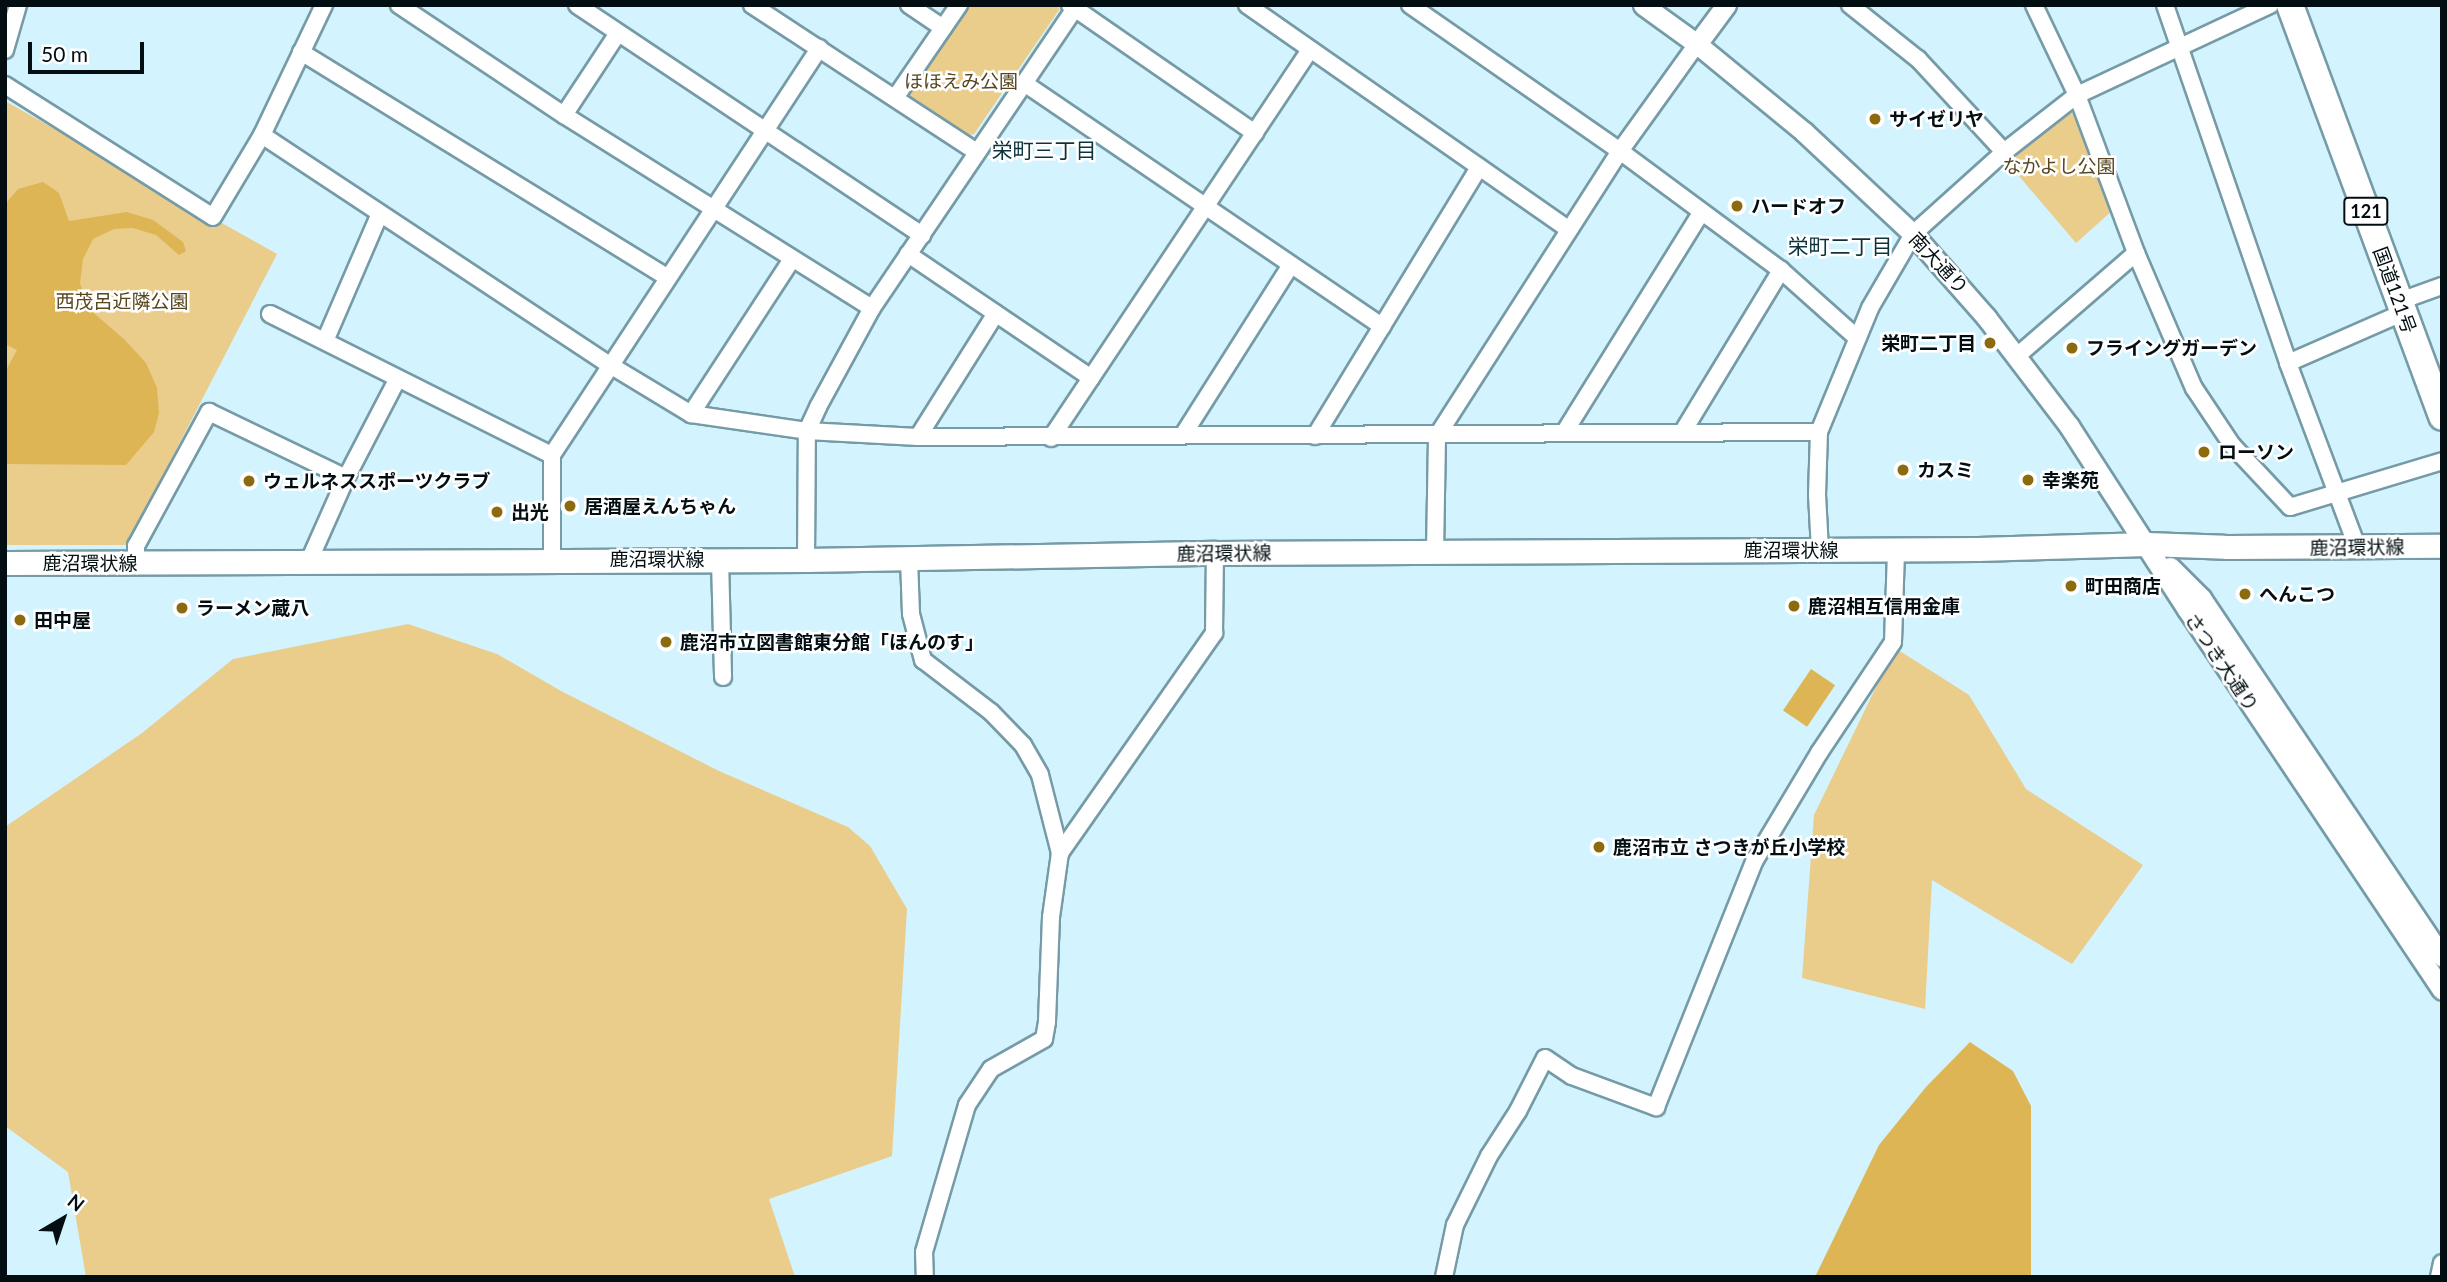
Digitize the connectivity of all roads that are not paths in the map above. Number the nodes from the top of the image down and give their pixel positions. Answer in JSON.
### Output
{"nodes":[{"id":1,"x":18,"y":5,"type":"edge"},
{"id":2,"x":324,"y":5,"type":"edge"},
{"id":3,"x":399,"y":5,"type":"edge"},
{"id":4,"x":578,"y":5,"type":"edge"},
{"id":5,"x":752,"y":5,"type":"edge"},
{"id":6,"x":909,"y":5,"type":"edge"},
{"id":7,"x":959,"y":5,"type":"edge"},
{"id":8,"x":1247,"y":5,"type":"edge"},
{"id":9,"x":1410,"y":5,"type":"edge"},
{"id":10,"x":1643,"y":5,"type":"edge"},
{"id":11,"x":1726,"y":5,"type":"edge"},
{"id":12,"x":1850,"y":5,"type":"edge"},
{"id":13,"x":2034,"y":5,"type":"edge"},
{"id":14,"x":2165,"y":5,"type":"edge"},
{"id":15,"x":2270,"y":5,"type":"edge"},
{"id":16,"x":2290,"y":5,"type":"edge"},
{"id":17,"x":1074,"y":6,"type":"edge"},
{"id":18,"x":943,"y":29,"type":"junction"},
{"id":19,"x":618,"y":33,"type":"junction"},
{"id":20,"x":1696,"y":44,"type":"junction"},
{"id":21,"x":2181,"y":47,"type":"junction"},
{"id":22,"x":818,"y":48,"type":"junction"},
{"id":23,"x":5,"y":50,"type":"edge"},
{"id":24,"x":1310,"y":50,"type":"junction"},
{"id":25,"x":300,"y":52,"type":"junction"},
{"id":26,"x":1024,"y":83,"type":"junction"},
{"id":27,"x":5,"y":85,"type":"edge"},
{"id":28,"x":2077,"y":95,"type":"junction"},
{"id":29,"x":895,"y":98,"type":"junction"},
{"id":30,"x":564,"y":115,"type":"junction"},
{"id":31,"x":765,"y":130,"type":"junction"},
{"id":32,"x":1255,"y":132,"type":"junction"},
{"id":33,"x":262,"y":135,"type":"junction"},
{"id":34,"x":1620,"y":151,"type":"junction"},
{"id":35,"x":976,"y":152,"type":"junction"},
{"id":36,"x":2004,"y":152,"type":"junction"},
{"id":37,"x":1479,"y":167,"type":"junction"},
{"id":38,"x":1206,"y":206,"type":"junction"},
{"id":39,"x":713,"y":210,"type":"junction"},
{"id":40,"x":380,"y":213,"type":"junction"},
{"id":41,"x":1701,"y":213,"type":"junction"},
{"id":42,"x":1568,"y":229,"type":"junction"},
{"id":43,"x":1913,"y":234,"type":"junction"},
{"id":44,"x":922,"y":235,"type":"junction"},
{"id":45,"x":2136,"y":253,"type":"junction"},
{"id":46,"x":908,"y":254,"type":"junction"},
{"id":47,"x":792,"y":259,"type":"junction"},
{"id":48,"x":1291,"y":265,"type":"junction"},
{"id":49,"x":1781,"y":270,"type":"junction"},
{"id":50,"x":667,"y":278,"type":"junction"},
{"id":51,"x":2442,"y":286,"type":"edge"},
{"id":52,"x":2402,"y":307,"type":"junction"},
{"id":53,"x":872,"y":308,"type":"junction"},
{"id":54,"x":996,"y":313,"type":"junction"},
{"id":55,"x":270,"y":314,"type":"dead end"},
{"id":56,"x":1382,"y":326,"type":"junction"},
{"id":57,"x":1857,"y":338,"type":"junction"},
{"id":58,"x":325,"y":341,"type":"junction"},
{"id":59,"x":2017,"y":356,"type":"junction"},
{"id":60,"x":2288,"y":363,"type":"junction"},
{"id":61,"x":610,"y":365,"type":"junction"},
{"id":62,"x":1091,"y":378,"type":"junction"},
{"id":63,"x":397,"y":380,"type":"junction"},
{"id":64,"x":691,"y":414,"type":"junction"},
{"id":65,"x":2442,"y":417,"type":"edge"},
{"id":66,"x":807,"y":431,"type":"junction"},
{"id":67,"x":1819,"y":432,"type":"junction"},
{"id":68,"x":1564,"y":433,"type":"junction"},
{"id":69,"x":1682,"y":433,"type":"junction"},
{"id":70,"x":1183,"y":435,"type":"junction"},
{"id":71,"x":1315,"y":436,"type":"junction"},
{"id":72,"x":1437,"y":436,"type":"junction"},
{"id":73,"x":918,"y":437,"type":"junction"},
{"id":74,"x":1051,"y":438,"type":"junction"},
{"id":75,"x":552,"y":455,"type":"junction"},
{"id":76,"x":2442,"y":461,"type":"edge"},
{"id":77,"x":346,"y":478,"type":"junction"},
{"id":78,"x":2336,"y":491,"type":"junction"},
{"id":79,"x":2147,"y":544,"type":"junction"},
{"id":80,"x":2442,"y":546,"type":"edge"},
{"id":81,"x":2357,"y":547,"type":"junction"},
{"id":82,"x":1820,"y":550,"type":"junction"},
{"id":83,"x":1896,"y":550,"type":"junction"},
{"id":84,"x":1435,"y":552,"type":"junction"},
{"id":85,"x":1215,"y":553,"type":"junction"},
{"id":86,"x":552,"y":559,"type":"junction"},
{"id":87,"x":720,"y":559,"type":"junction"},
{"id":88,"x":909,"y":559,"type":"junction"},
{"id":89,"x":806,"y":560,"type":"junction"},
{"id":90,"x":309,"y":561,"type":"junction"},
{"id":91,"x":136,"y":562,"type":"junction"},
{"id":92,"x":5,"y":563,"type":"edge"},
{"id":93,"x":723,"y":677,"type":"dead end"},
{"id":94,"x":1060,"y":853,"type":"junction"},
{"id":95,"x":2442,"y":956,"type":"edge"},
{"id":96,"x":2442,"y":990,"type":"edge"},
{"id":97,"x":2442,"y":1264,"type":"edge"},
{"id":98,"x":925,"y":1277,"type":"edge"},
{"id":99,"x":1444,"y":1277,"type":"edge"},
{"id":100,"x":2439,"y":1277,"type":"edge"}],
"edges":[{"from":1,"to":23,"type":"street"},
{"from":2,"to":25,"type":"street"},
{"from":3,"to":30,"type":"street"},
{"from":4,"to":19,"type":"street"},
{"from":5,"to":22,"type":"street"},
{"from":6,"to":18,"type":"street"},
{"from":7,"to":18,"type":"street"},
{"from":8,"to":24,"type":"street"},
{"from":9,"to":34,"type":"street"},
{"from":10,"to":20,"type":"street","name":"南大通り"},
{"from":11,"to":20,"type":"street"},
{"from":12,"to":36,"type":"street"},
{"from":13,"to":28,"type":"street"},
{"from":14,"to":21,"type":"street"},
{"from":15,"to":21,"type":"street"},
{"from":16,"to":52,"type":"highway","name":"国道121号","number":"121"},
{"from":17,"to":26,"type":"street"},
{"from":17,"to":32,"type":"street"},
{"from":18,"to":29,"type":"street"},
{"from":19,"to":30,"type":"street"},
{"from":19,"to":31,"type":"street"},
{"from":20,"to":34,"type":"street"},
{"from":20,"to":43,"type":"street","name":"南大通り"},
{"from":21,"to":28,"type":"street"},
{"from":21,"to":60,"type":"street"},
{"from":22,"to":29,"type":"street"},
{"from":22,"to":31,"type":"street"},
{"from":24,"to":32,"type":"street"},
{"from":24,"to":37,"type":"street"},
{"from":25,"to":33,"type":"street"},
{"from":25,"to":50,"type":"street"},
{"from":26,"to":35,"type":"street"},
{"from":26,"to":38,"type":"street"},
{"from":27,"to":33,"type":"street"},
{"from":28,"to":36,"type":"street"},
{"from":28,"to":45,"type":"street"},
{"from":29,"to":35,"type":"street"},
{"from":30,"to":39,"type":"street"},
{"from":31,"to":39,"type":"street"},
{"from":31,"to":44,"type":"street"},
{"from":32,"to":38,"type":"street"},
{"from":33,"to":40,"type":"street"},
{"from":34,"to":41,"type":"street"},
{"from":34,"to":42,"type":"street"},
{"from":35,"to":44,"type":"street"},
{"from":36,"to":43,"type":"street"},
{"from":37,"to":42,"type":"street"},
{"from":37,"to":56,"type":"street"},
{"from":38,"to":48,"type":"street"},
{"from":38,"to":62,"type":"street"},
{"from":39,"to":47,"type":"street"},
{"from":39,"to":50,"type":"street"},
{"from":40,"to":58,"type":"street"},
{"from":40,"to":61,"type":"street"},
{"from":41,"to":49,"type":"street"},
{"from":41,"to":68,"type":"street"},
{"from":42,"to":72,"type":"street"},
{"from":43,"to":57,"type":"street"},
{"from":43,"to":59,"type":"street","name":"南大通り"},
{"from":44,"to":46,"type":"street"},
{"from":45,"to":59,"type":"street"},
{"from":45,"to":78,"type":"street"},
{"from":46,"to":53,"type":"street"},
{"from":46,"to":54,"type":"street"},
{"from":47,"to":53,"type":"street"},
{"from":47,"to":64,"type":"street"},
{"from":48,"to":56,"type":"street"},
{"from":48,"to":70,"type":"street"},
{"from":49,"to":57,"type":"street"},
{"from":49,"to":69,"type":"street"},
{"from":50,"to":61,"type":"street"},
{"from":51,"to":52,"type":"street"},
{"from":52,"to":60,"type":"street"},
{"from":52,"to":65,"type":"highway","name":"国道121号","number":"121"},
{"from":53,"to":66,"type":"street"},
{"from":54,"to":62,"type":"street"},
{"from":54,"to":73,"type":"street"},
{"from":55,"to":58,"type":"street"},
{"from":56,"to":71,"type":"street"},
{"from":57,"to":67,"type":"street"},
{"from":58,"to":63,"type":"street"},
{"from":59,"to":79,"type":"street","name":"南大通り"},
{"from":60,"to":78,"type":"street"},
{"from":61,"to":64,"type":"street"},
{"from":61,"to":75,"type":"street"},
{"from":62,"to":74,"type":"street"},
{"from":63,"to":75,"type":"street"},
{"from":63,"to":77,"type":"street"},
{"from":64,"to":66,"type":"street"},
{"from":66,"to":73,"type":"street"},
{"from":66,"to":89,"type":"street"},
{"from":67,"to":69,"type":"street"},
{"from":67,"to":82,"type":"street"},
{"from":68,"to":69,"type":"street"},
{"from":68,"to":72,"type":"street"},
{"from":70,"to":71,"type":"street"},
{"from":70,"to":74,"type":"street"},
{"from":71,"to":72,"type":"street"},
{"from":72,"to":84,"type":"street"},
{"from":73,"to":74,"type":"street"},
{"from":75,"to":86,"type":"street"},
{"from":76,"to":78,"type":"street"},
{"from":77,"to":90,"type":"street"},
{"from":77,"to":91,"type":"street"},
{"from":78,"to":81,"type":"street"},
{"from":79,"to":81,"type":"main road","name":"鹿沼環状線"},
{"from":79,"to":83,"type":"main road","name":"鹿沼環状線"},
{"from":79,"to":95,"type":"street","name":"さつき大通り"},
{"from":79,"to":96,"type":"street","name":"さつき大通り"},
{"from":80,"to":81,"type":"main road","name":"鹿沼環状線"},
{"from":82,"to":83,"type":"main road","name":"鹿沼環状線"},
{"from":82,"to":84,"type":"main road","name":"鹿沼環状線"},
{"from":83,"to":99,"type":"street"},
{"from":84,"to":85,"type":"main road","name":"鹿沼環状線"},
{"from":85,"to":88,"type":"main road","name":"鹿沼環状線"},
{"from":85,"to":94,"type":"street"},
{"from":86,"to":87,"type":"main road","name":"鹿沼環状線"},
{"from":86,"to":90,"type":"main road","name":"鹿沼環状線"},
{"from":87,"to":89,"type":"main road","name":"鹿沼環状線"},
{"from":87,"to":93,"type":"street"},
{"from":88,"to":89,"type":"main road","name":"鹿沼環状線"},
{"from":88,"to":94,"type":"street"},
{"from":90,"to":91,"type":"main road","name":"鹿沼環状線"},
{"from":91,"to":92,"type":"main road","name":"鹿沼環状線"},
{"from":94,"to":98,"type":"street"},
{"from":97,"to":100,"type":"street"}]}
